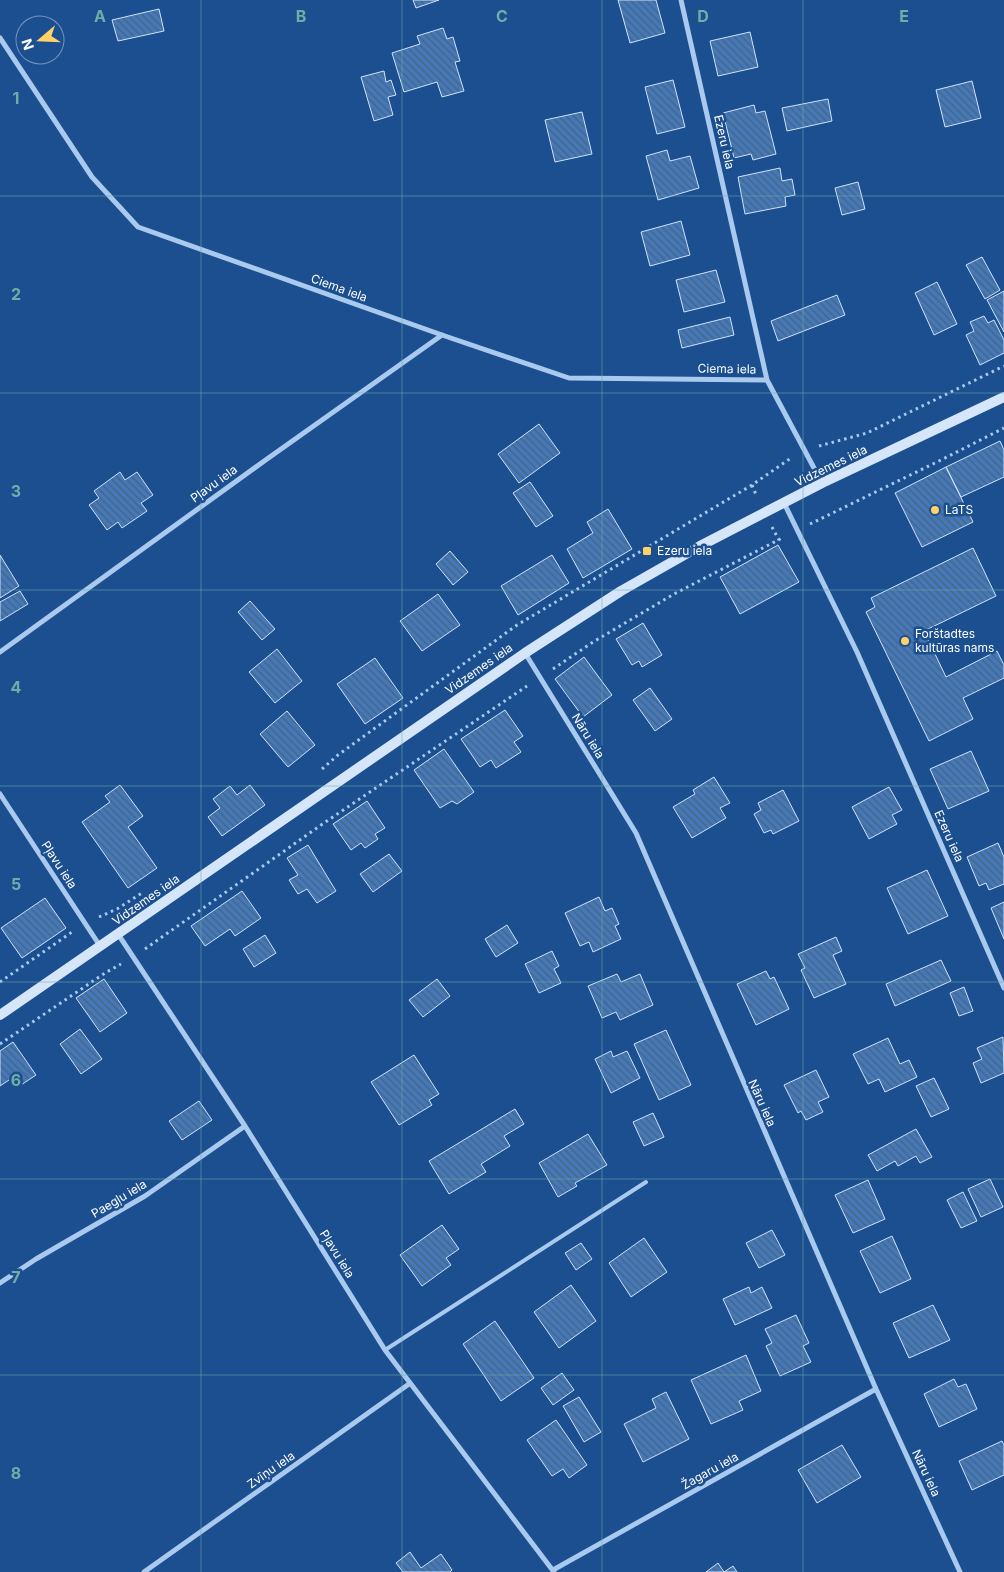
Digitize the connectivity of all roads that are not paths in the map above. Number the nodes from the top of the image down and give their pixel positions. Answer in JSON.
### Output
{"nodes":[{"id":1,"x":681,"y":0,"type":"edge"},
{"id":2,"x":0,"y":38,"type":"edge"},
{"id":3,"x":442,"y":335,"type":"junction"},
{"id":4,"x":768,"y":380,"type":"junction"},
{"id":5,"x":1004,"y":397,"type":"edge"},
{"id":6,"x":822,"y":483,"type":"junction"},
{"id":7,"x":784,"y":503,"type":"junction"},
{"id":8,"x":0,"y":652,"type":"edge"},
{"id":9,"x":525,"y":653,"type":"junction"},
{"id":10,"x":0,"y":794,"type":"edge"},
{"id":11,"x":118,"y":934,"type":"junction"},
{"id":12,"x":101,"y":947,"type":"junction"},
{"id":13,"x":1004,"y":987,"type":"edge"},
{"id":14,"x":0,"y":1015,"type":"edge"},
{"id":15,"x":245,"y":1126,"type":"junction"},
{"id":16,"x":646,"y":1182,"type":"dead end"},
{"id":17,"x":0,"y":1283,"type":"edge"},
{"id":18,"x":385,"y":1350,"type":"junction"},
{"id":19,"x":409,"y":1384,"type":"junction"},
{"id":20,"x":876,"y":1389,"type":"junction"},
{"id":21,"x":554,"y":1571,"type":"edge"},
{"id":22,"x":144,"y":1572,"type":"edge"},
{"id":23,"x":960,"y":1572,"type":"edge"}],
"edges":[{"from":1,"to":4,"type":"street","name":"Ezeru iela"},
{"from":2,"to":3,"type":"street","name":"Ciema iela"},
{"from":3,"to":4,"type":"street","name":"Ciema iela"},
{"from":3,"to":8,"type":"street","name":"Pļavu iela"},
{"from":4,"to":6,"type":"street","name":"Ezeru iela"},
{"from":5,"to":6,"type":"street","name":"Vidzemes iela"},
{"from":6,"to":7,"type":"street","name":"Vidzemes iela"},
{"from":7,"to":9,"type":"street","name":"Vidzemes iela"},
{"from":7,"to":13,"type":"street","name":"Ezeru iela"},
{"from":9,"to":11,"type":"street","name":"Vidzemes iela"},
{"from":9,"to":20,"type":"street","name":"Nāru iela"},
{"from":10,"to":12,"type":"street","name":"Pļavu iela"},
{"from":11,"to":12,"type":"street","name":"Vidzemes iela"},
{"from":11,"to":15,"type":"street","name":"Pļavu iela"},
{"from":12,"to":14,"type":"street","name":"Vidzemes iela"},
{"from":15,"to":17,"type":"street","name":"Paegļu iela"},
{"from":15,"to":18,"type":"street","name":"Pļavu iela"},
{"from":16,"to":18,"type":"lane"},
{"from":18,"to":19,"type":"street","name":"Pļavu iela"},
{"from":19,"to":21,"type":"street","name":"Pļavu iela"},
{"from":19,"to":22,"type":"street","name":"Zvīņu iela"},
{"from":20,"to":21,"type":"street","name":"Žagaru iela"},
{"from":20,"to":23,"type":"street","name":"Nāru iela"}]}
